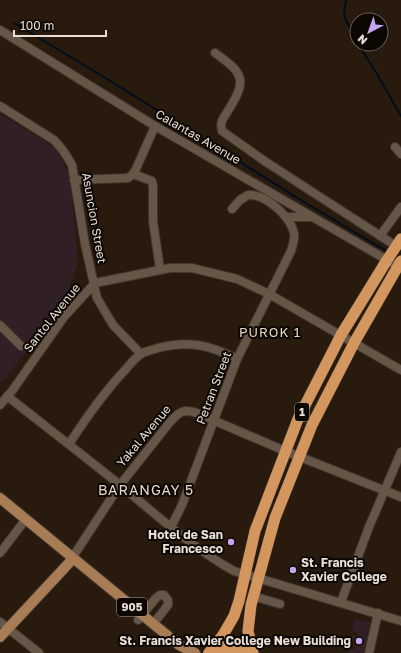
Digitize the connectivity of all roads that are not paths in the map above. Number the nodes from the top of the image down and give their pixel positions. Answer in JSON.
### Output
{"nodes":[{"id":1,"x":0,"y":30,"type":"edge"},
{"id":2,"x":215,"y":53,"type":"dead end"},
{"id":3,"x":0,"y":106,"type":"edge"},
{"id":4,"x":155,"y":126,"type":"junction"},
{"id":5,"x":395,"y":147,"type":"dead end"},
{"id":6,"x":401,"y":154,"type":"edge"},
{"id":7,"x":133,"y":174,"type":"junction"},
{"id":8,"x":74,"y":180,"type":"junction"},
{"id":9,"x":401,"y":207,"type":"edge"},
{"id":10,"x":232,"y":209,"type":"dead end"},
{"id":11,"x":312,"y":216,"type":"junction"},
{"id":12,"x":286,"y":217,"type":"junction"},
{"id":13,"x":380,"y":236,"type":"junction"},
{"id":14,"x":398,"y":242,"type":"edge"},
{"id":15,"x":387,"y":260,"type":"junction"},
{"id":16,"x":400,"y":265,"type":"edge"},
{"id":17,"x":160,"y":269,"type":"junction"},
{"id":18,"x":95,"y":283,"type":"junction"},
{"id":19,"x":269,"y":294,"type":"junction"},
{"id":20,"x":366,"y":294,"type":"junction"},
{"id":21,"x":378,"y":301,"type":"junction"},
{"id":22,"x":0,"y":325,"type":"edge"},
{"id":23,"x":342,"y":335,"type":"junction"},
{"id":24,"x":354,"y":343,"type":"junction"},
{"id":25,"x":21,"y":346,"type":"dead end"},
{"id":26,"x":141,"y":354,"type":"junction"},
{"id":27,"x":237,"y":359,"type":"junction"},
{"id":28,"x":401,"y":370,"type":"edge"},
{"id":29,"x":7,"y":396,"type":"junction"},
{"id":30,"x":0,"y":405,"type":"edge"},
{"id":31,"x":214,"y":421,"type":"junction"},
{"id":32,"x":69,"y":444,"type":"junction"},
{"id":33,"x":285,"y":452,"type":"junction"},
{"id":34,"x":401,"y":452,"type":"edge"},
{"id":35,"x":299,"y":457,"type":"junction"},
{"id":36,"x":120,"y":485,"type":"junction"},
{"id":37,"x":385,"y":490,"type":"junction"},
{"id":38,"x":401,"y":497,"type":"edge"},
{"id":39,"x":0,"y":498,"type":"edge"},
{"id":40,"x":0,"y":504,"type":"edge"},
{"id":41,"x":25,"y":521,"type":"junction"},
{"id":42,"x":170,"y":526,"type":"junction"},
{"id":43,"x":0,"y":553,"type":"edge"},
{"id":44,"x":70,"y":560,"type":"junction"},
{"id":45,"x":245,"y":574,"type":"junction"},
{"id":46,"x":258,"y":578,"type":"junction"},
{"id":47,"x":253,"y":596,"type":"junction"},
{"id":48,"x":341,"y":602,"type":"junction"},
{"id":49,"x":280,"y":604,"type":"dead end"},
{"id":50,"x":378,"y":613,"type":"junction"},
{"id":51,"x":140,"y":617,"type":"junction"},
{"id":52,"x":401,"y":621,"type":"edge"},
{"id":53,"x":153,"y":624,"type":"junction"},
{"id":54,"x":4,"y":625,"type":"edge"},
{"id":55,"x":0,"y":637,"type":"edge"},
{"id":56,"x":39,"y":653,"type":"edge"},
{"id":57,"x":177,"y":653,"type":"edge"},
{"id":58,"x":195,"y":653,"type":"edge"},
{"id":59,"x":209,"y":653,"type":"edge"},
{"id":60,"x":246,"y":653,"type":"edge"},
{"id":61,"x":253,"y":653,"type":"edge"},
{"id":62,"x":369,"y":653,"type":"edge"}],
"edges":[{"from":1,"to":4,"type":"street","name":"Calantas Avenue"},
{"from":2,"to":13,"type":"street"},
{"from":3,"to":8,"type":"street","name":"Asuncion Street"},
{"from":4,"to":7,"type":"street"},
{"from":4,"to":11,"type":"street","name":"Calantas Avenue"},
{"from":5,"to":6,"type":"street"},
{"from":7,"to":8,"type":"street"},
{"from":7,"to":17,"type":"street"},
{"from":8,"to":18,"type":"street","name":"Asuncion Street"},
{"from":9,"to":13,"type":"street"},
{"from":10,"to":12,"type":"street"},
{"from":11,"to":12,"type":"street"},
{"from":11,"to":15,"type":"street","name":"Calantas Avenue"},
{"from":12,"to":19,"type":"street","name":"Petran Street"},
{"from":13,"to":14,"type":"street"},
{"from":14,"to":15,"type":"highway","number":"1"},
{"from":15,"to":16,"type":"street","name":"Calantas Avenue"},
{"from":15,"to":20,"type":"highway","number":"1"},
{"from":16,"to":21,"type":"highway","number":"1"},
{"from":17,"to":18,"type":"street","name":"Santol Avenue"},
{"from":17,"to":19,"type":"street","name":"Santol Avenue"},
{"from":18,"to":26,"type":"street","name":"Asuncion Street"},
{"from":18,"to":29,"type":"street","name":"Santol Avenue"},
{"from":19,"to":23,"type":"street","name":"Santol Avenue"},
{"from":19,"to":27,"type":"street","name":"Petran Street"},
{"from":20,"to":21,"type":"highway"},
{"from":20,"to":23,"type":"highway","number":"1"},
{"from":21,"to":24,"type":"highway","number":"1"},
{"from":22,"to":25,"type":"street"},
{"from":23,"to":24,"type":"street","name":"Santol Avenue"},
{"from":23,"to":33,"type":"highway","number":"1"},
{"from":24,"to":28,"type":"street","name":"Santol Avenue"},
{"from":24,"to":35,"type":"highway","number":"1"},
{"from":26,"to":27,"type":"street"},
{"from":26,"to":32,"type":"street"},
{"from":27,"to":31,"type":"street","name":"Petran Street"},
{"from":29,"to":30,"type":"street","name":"Santol Avenue"},
{"from":29,"to":32,"type":"street"},
{"from":31,"to":33,"type":"street","name":"Yakal Avenue"},
{"from":31,"to":36,"type":"street","name":"Yakal Avenue"},
{"from":31,"to":42,"type":"street","name":"Petran Street"},
{"from":32,"to":36,"type":"street"},
{"from":33,"to":35,"type":"street","name":"Yakal Avenue"},
{"from":33,"to":45,"type":"highway","number":"1"},
{"from":34,"to":37,"type":"street"},
{"from":35,"to":37,"type":"street","name":"Yakal Avenue"},
{"from":35,"to":46,"type":"highway","number":"1"},
{"from":36,"to":42,"type":"street"},
{"from":36,"to":44,"type":"street","name":"Yakal Avenue"},
{"from":37,"to":38,"type":"street","name":"Yakal Avenue"},
{"from":37,"to":48,"type":"street"},
{"from":39,"to":41,"type":"main road","number":"905"},
{"from":40,"to":41,"type":"main road","number":"905"},
{"from":41,"to":43,"type":"street"},
{"from":41,"to":44,"type":"main road","number":"905"},
{"from":42,"to":45,"type":"street"},
{"from":44,"to":51,"type":"main road","number":"905"},
{"from":44,"to":54,"type":"main road"},
{"from":45,"to":46,"type":"street"},
{"from":45,"to":59,"type":"highway","number":"1"},
{"from":46,"to":47,"type":"highway","number":"1"},
{"from":46,"to":48,"type":"street"},
{"from":47,"to":49,"type":"street"},
{"from":47,"to":61,"type":"highway","number":"1"},
{"from":48,"to":50,"type":"street"},
{"from":50,"to":52,"type":"street"},
{"from":50,"to":62,"type":"street"},
{"from":51,"to":53,"type":"main road","number":"905"},
{"from":51,"to":53,"type":"street"},
{"from":51,"to":57,"type":"main road","number":"905"},
{"from":53,"to":58,"type":"main road","number":"905"},
{"from":54,"to":55,"type":"main road"},
{"from":54,"to":56,"type":"street"},
{"from":59,"to":60,"type":"highway","number":"1"}]}
